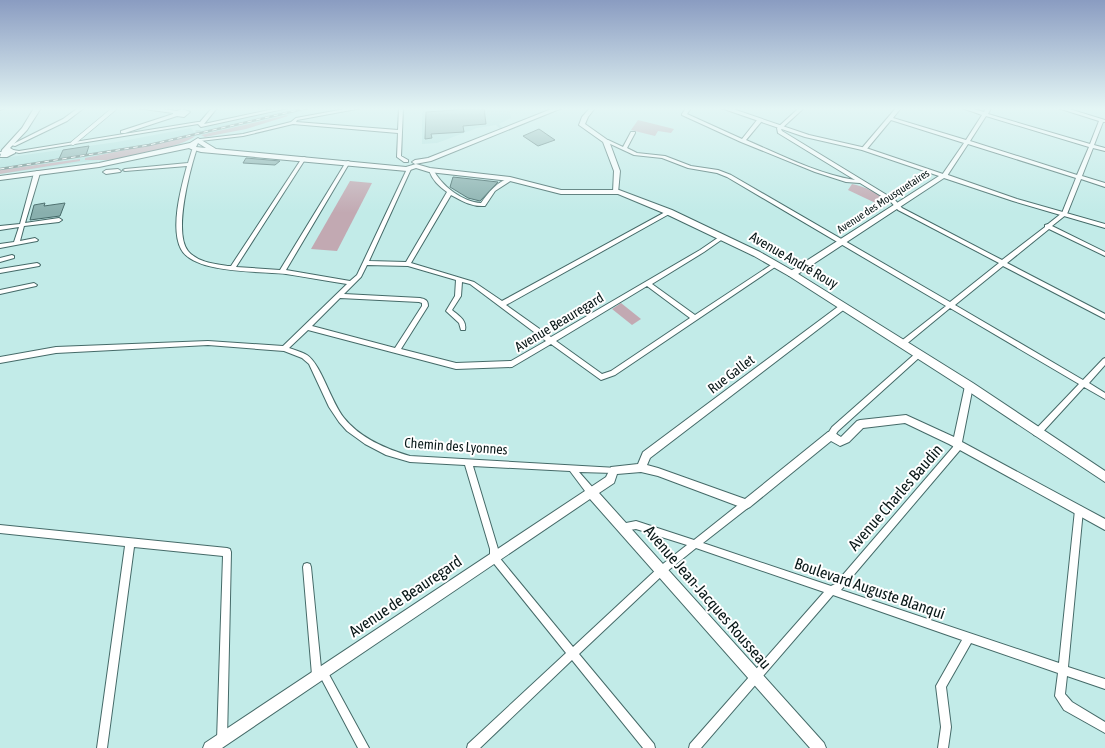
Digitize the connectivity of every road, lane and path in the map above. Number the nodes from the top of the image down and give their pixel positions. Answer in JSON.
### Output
{"nodes":[{"id":1,"x":21,"y":143,"type":"edge"},
{"id":2,"x":72,"y":143,"type":"edge"},
{"id":3,"x":174,"y":143,"type":"edge"},
{"id":4,"x":196,"y":143,"type":"tunnel mouth"},
{"id":5,"x":207,"y":143,"type":"edge"},
{"id":6,"x":400,"y":143,"type":"edge"},
{"id":7,"x":472,"y":143,"type":"edge"},
{"id":8,"x":607,"y":143,"type":"edge"},
{"id":9,"x":611,"y":143,"type":"edge"},
{"id":10,"x":628,"y":143,"type":"edge"},
{"id":11,"x":748,"y":143,"type":"edge"},
{"id":12,"x":798,"y":143,"type":"edge"},
{"id":13,"x":844,"y":143,"type":"edge"},
{"id":14,"x":869,"y":143,"type":"edge"},
{"id":15,"x":966,"y":143,"type":"edge"},
{"id":16,"x":970,"y":143,"type":"edge"},
{"id":17,"x":1081,"y":143,"type":"edge"},
{"id":18,"x":1093,"y":143,"type":"edge"},
{"id":19,"x":1092,"y":146,"type":"junction"},
{"id":20,"x":625,"y":148,"type":"junction"},
{"id":21,"x":865,"y":148,"type":"junction"},
{"id":22,"x":1105,"y":150,"type":"edge"},
{"id":23,"x":5,"y":151,"type":"edge"},
{"id":24,"x":304,"y":158,"type":"junction"},
{"id":25,"x":348,"y":162,"type":"junction"},
{"id":26,"x":190,"y":164,"type":"junction"},
{"id":27,"x":409,"y":165,"type":"junction"},
{"id":28,"x":125,"y":170,"type":"dead end"},
{"id":29,"x":430,"y":170,"type":"junction"},
{"id":30,"x":118,"y":171,"type":"dead end"},
{"id":31,"x":106,"y":172,"type":"dead end"},
{"id":32,"x":37,"y":173,"type":"junction"},
{"id":33,"x":944,"y":175,"type":"junction"},
{"id":34,"x":1079,"y":177,"type":"junction"},
{"id":35,"x":0,"y":178,"type":"edge"},
{"id":36,"x":510,"y":179,"type":"junction"},
{"id":37,"x":861,"y":182,"type":"junction"},
{"id":38,"x":1105,"y":185,"type":"edge"},
{"id":39,"x":450,"y":192,"type":"junction"},
{"id":40,"x":616,"y":192,"type":"junction"},
{"id":41,"x":897,"y":205,"type":"junction"},
{"id":42,"x":669,"y":212,"type":"junction"},
{"id":43,"x":1064,"y":214,"type":"junction"},
{"id":44,"x":59,"y":220,"type":"dead end"},
{"id":45,"x":22,"y":225,"type":"junction"},
{"id":46,"x":1048,"y":226,"type":"junction"},
{"id":47,"x":1105,"y":226,"type":"edge"},
{"id":48,"x":0,"y":228,"type":"edge"},
{"id":49,"x":721,"y":238,"type":"junction"},
{"id":50,"x":35,"y":240,"type":"dead end"},
{"id":51,"x":842,"y":241,"type":"junction"},
{"id":52,"x":17,"y":242,"type":"junction"},
{"id":53,"x":0,"y":246,"type":"edge"},
{"id":54,"x":1105,"y":254,"type":"edge"},
{"id":55,"x":12,"y":257,"type":"dead end"},
{"id":56,"x":0,"y":260,"type":"edge"},
{"id":57,"x":365,"y":263,"type":"junction"},
{"id":58,"x":1002,"y":263,"type":"junction"},
{"id":59,"x":408,"y":264,"type":"junction"},
{"id":60,"x":776,"y":264,"type":"junction"},
{"id":61,"x":37,"y":265,"type":"dead end"},
{"id":62,"x":233,"y":267,"type":"junction"},
{"id":63,"x":0,"y":271,"type":"edge"},
{"id":64,"x":282,"y":272,"type":"junction"},
{"id":65,"x":792,"y":274,"type":"junction"},
{"id":66,"x":459,"y":279,"type":"junction"},
{"id":67,"x":352,"y":283,"type":"junction"},
{"id":68,"x":648,"y":284,"type":"junction"},
{"id":69,"x":34,"y":285,"type":"dead end"},
{"id":70,"x":0,"y":292,"type":"edge"},
{"id":71,"x":338,"y":296,"type":"junction"},
{"id":72,"x":502,"y":304,"type":"junction"},
{"id":73,"x":950,"y":305,"type":"junction"},
{"id":74,"x":844,"y":306,"type":"junction"},
{"id":75,"x":1105,"y":317,"type":"edge"},
{"id":76,"x":694,"y":318,"type":"junction"},
{"id":77,"x":306,"y":327,"type":"junction"},
{"id":78,"x":463,"y":328,"type":"dead end"},
{"id":79,"x":552,"y":341,"type":"junction"},
{"id":80,"x":902,"y":344,"type":"junction"},
{"id":81,"x":284,"y":349,"type":"junction"},
{"id":82,"x":396,"y":351,"type":"junction"},
{"id":83,"x":919,"y":354,"type":"junction"},
{"id":84,"x":0,"y":360,"type":"edge"},
{"id":85,"x":1105,"y":361,"type":"edge"},
{"id":86,"x":1084,"y":383,"type":"junction"},
{"id":87,"x":969,"y":386,"type":"junction"},
{"id":88,"x":1105,"y":396,"type":"edge"},
{"id":89,"x":1037,"y":433,"type":"junction"},
{"id":90,"x":831,"y":435,"type":"junction"},
{"id":91,"x":957,"y":444,"type":"junction"},
{"id":92,"x":468,"y":462,"type":"junction"},
{"id":93,"x":574,"y":468,"type":"junction"},
{"id":94,"x":641,"y":468,"type":"junction"},
{"id":95,"x":614,"y":470,"type":"junction"},
{"id":96,"x":1105,"y":477,"type":"edge"},
{"id":97,"x":591,"y":492,"type":"junction"},
{"id":98,"x":746,"y":504,"type":"junction"},
{"id":99,"x":1079,"y":510,"type":"junction"},
{"id":100,"x":1105,"y":525,"type":"edge"},
{"id":101,"x":624,"y":527,"type":"junction"},
{"id":102,"x":0,"y":529,"type":"edge"},
{"id":103,"x":130,"y":542,"type":"junction"},
{"id":104,"x":695,"y":544,"type":"junction"},
{"id":105,"x":494,"y":557,"type":"junction"},
{"id":106,"x":307,"y":567,"type":"dead end"},
{"id":107,"x":662,"y":570,"type":"junction"},
{"id":108,"x":830,"y":592,"type":"junction"},
{"id":109,"x":969,"y":637,"type":"junction"},
{"id":110,"x":574,"y":653,"type":"junction"},
{"id":111,"x":1062,"y":669,"type":"junction"},
{"id":112,"x":320,"y":674,"type":"junction"},
{"id":113,"x":757,"y":678,"type":"junction"},
{"id":114,"x":1105,"y":684,"type":"edge"},
{"id":115,"x":1105,"y":728,"type":"edge"},
{"id":116,"x":222,"y":740,"type":"junction"},
{"id":117,"x":102,"y":748,"type":"edge"},
{"id":118,"x":210,"y":748,"type":"edge"},
{"id":119,"x":364,"y":748,"type":"edge"},
{"id":120,"x":472,"y":748,"type":"edge"},
{"id":121,"x":650,"y":748,"type":"edge"},
{"id":122,"x":694,"y":748,"type":"edge"},
{"id":123,"x":819,"y":748,"type":"edge"},
{"id":124,"x":943,"y":748,"type":"edge"}],
"edges":[{"from":1,"to":23,"type":"street"},
{"from":2,"to":23,"type":"street"},
{"from":3,"to":32,"type":"main road"},
{"from":4,"to":26,"type":"street"},
{"from":5,"to":24,"type":"main road","name":"Avenue André Rouy"},
{"from":6,"to":27,"type":"street"},
{"from":7,"to":27,"type":"street"},
{"from":8,"to":40,"type":"street"},
{"from":9,"to":20,"type":"street"},
{"from":10,"to":20,"type":"street"},
{"from":11,"to":37,"type":"street"},
{"from":12,"to":37,"type":"street"},
{"from":13,"to":21,"type":"street"},
{"from":14,"to":21,"type":"street"},
{"from":15,"to":33,"type":"street","name":"Avenue des Mousquetaires"},
{"from":16,"to":34,"type":"street"},
{"from":17,"to":19,"type":"street"},
{"from":18,"to":19,"type":"street"},
{"from":19,"to":22,"type":"street"},
{"from":19,"to":34,"type":"street"},
{"from":20,"to":51,"type":"street"},
{"from":21,"to":33,"type":"street"},
{"from":24,"to":25,"type":"main road","name":"Avenue André Rouy"},
{"from":24,"to":62,"type":"street"},
{"from":25,"to":27,"type":"main road","name":"Avenue André Rouy"},
{"from":25,"to":64,"type":"street"},
{"from":26,"to":28,"type":"street"},
{"from":26,"to":62,"type":"street"},
{"from":27,"to":29,"type":"main road","name":"Avenue André Rouy"},
{"from":27,"to":57,"type":"street"},
{"from":29,"to":36,"type":"main road","name":"Avenue André Rouy"},
{"from":29,"to":39,"type":"street"},
{"from":30,"to":31,"type":"street"},
{"from":32,"to":35,"type":"main road"},
{"from":32,"to":45,"type":"street"},
{"from":33,"to":41,"type":"street","name":"Avenue des Mousquetaires"},
{"from":33,"to":43,"type":"street"},
{"from":34,"to":38,"type":"street"},
{"from":34,"to":43,"type":"street"},
{"from":36,"to":39,"type":"street"},
{"from":36,"to":40,"type":"main road","name":"Avenue André Rouy"},
{"from":37,"to":41,"type":"street"},
{"from":39,"to":59,"type":"street"},
{"from":40,"to":42,"type":"main road","name":"Avenue André Rouy"},
{"from":41,"to":51,"type":"street","name":"Avenue des Mousquetaires"},
{"from":41,"to":58,"type":"street"},
{"from":42,"to":49,"type":"main road","name":"Avenue André Rouy"},
{"from":42,"to":72,"type":"street"},
{"from":43,"to":46,"type":"street"},
{"from":43,"to":47,"type":"street"},
{"from":44,"to":45,"type":"street"},
{"from":45,"to":48,"type":"street"},
{"from":45,"to":52,"type":"street"},
{"from":46,"to":54,"type":"street"},
{"from":46,"to":58,"type":"street"},
{"from":49,"to":60,"type":"main road","name":"Avenue André Rouy"},
{"from":49,"to":68,"type":"street","name":"Avenue Beauregard"},
{"from":50,"to":52,"type":"street"},
{"from":51,"to":65,"type":"street","name":"Avenue des Mousquetaires"},
{"from":51,"to":73,"type":"street"},
{"from":52,"to":53,"type":"street"},
{"from":55,"to":56,"type":"street"},
{"from":57,"to":59,"type":"street"},
{"from":57,"to":67,"type":"street"},
{"from":58,"to":73,"type":"street"},
{"from":58,"to":75,"type":"street"},
{"from":59,"to":66,"type":"street"},
{"from":60,"to":65,"type":"main road","name":"Avenue André Rouy"},
{"from":60,"to":76,"type":"street"},
{"from":61,"to":63,"type":"street"},
{"from":62,"to":64,"type":"street"},
{"from":64,"to":67,"type":"street"},
{"from":65,"to":74,"type":"main road","name":"Avenue André Rouy"},
{"from":66,"to":72,"type":"street"},
{"from":66,"to":78,"type":"street"},
{"from":67,"to":71,"type":"street"},
{"from":68,"to":76,"type":"street"},
{"from":68,"to":79,"type":"street","name":"Avenue Beauregard"},
{"from":69,"to":70,"type":"street"},
{"from":71,"to":77,"type":"street"},
{"from":71,"to":82,"type":"street"},
{"from":72,"to":79,"type":"street"},
{"from":73,"to":80,"type":"street"},
{"from":73,"to":86,"type":"street"},
{"from":74,"to":80,"type":"main road","name":"Avenue André Rouy"},
{"from":74,"to":94,"type":"street","name":"Rue Gallet"},
{"from":76,"to":79,"type":"street"},
{"from":77,"to":81,"type":"street"},
{"from":77,"to":82,"type":"street","name":"Avenue Beauregard"},
{"from":79,"to":82,"type":"street","name":"Avenue Beauregard"},
{"from":80,"to":83,"type":"main road","name":"Avenue André Rouy"},
{"from":81,"to":84,"type":"street","name":"Chemin des Lyonnes"},
{"from":81,"to":92,"type":"street","name":"Chemin des Lyonnes"},
{"from":83,"to":87,"type":"main road","name":"Avenue André Rouy"},
{"from":83,"to":90,"type":"street"},
{"from":85,"to":86,"type":"street"},
{"from":86,"to":88,"type":"street"},
{"from":86,"to":89,"type":"street"},
{"from":87,"to":89,"type":"main road","name":"Avenue André Rouy"},
{"from":87,"to":91,"type":"street"},
{"from":89,"to":96,"type":"main road","name":"Avenue André Rouy"},
{"from":90,"to":91,"type":"street"},
{"from":90,"to":98,"type":"street"},
{"from":91,"to":99,"type":"street"},
{"from":91,"to":108,"type":"street","name":"Avenue Charles Baudin"},
{"from":92,"to":93,"type":"street","name":"Chemin des Lyonnes"},
{"from":92,"to":105,"type":"street"},
{"from":93,"to":95,"type":"street","name":"Chemin des Lyonnes"},
{"from":93,"to":97,"type":"street","name":"Avenue Jean-Jacques Rousseau"},
{"from":94,"to":95,"type":"street","name":"Chemin des Lyonnes"},
{"from":94,"to":98,"type":"street","name":"Chemin des Lyonnes"},
{"from":95,"to":97,"type":"street","name":"Avenue de Beauregard"},
{"from":97,"to":101,"type":"street","name":"Avenue Jean-Jacques Rousseau"},
{"from":97,"to":105,"type":"street","name":"Avenue de Beauregard"},
{"from":98,"to":104,"type":"street"},
{"from":99,"to":100,"type":"street"},
{"from":99,"to":111,"type":"street"},
{"from":101,"to":104,"type":"street","name":"Boulevard Auguste Blanqui"},
{"from":101,"to":107,"type":"street","name":"Avenue Jean-Jacques Rousseau"},
{"from":102,"to":103,"type":"street"},
{"from":103,"to":116,"type":"street"},
{"from":103,"to":117,"type":"street"},
{"from":104,"to":107,"type":"street"},
{"from":104,"to":108,"type":"street","name":"Boulevard Auguste Blanqui"},
{"from":105,"to":110,"type":"street"},
{"from":105,"to":112,"type":"street","name":"Avenue de Beauregard"},
{"from":106,"to":112,"type":"street"},
{"from":107,"to":110,"type":"street"},
{"from":107,"to":113,"type":"street","name":"Avenue Jean-Jacques Rousseau"},
{"from":108,"to":109,"type":"street","name":"Boulevard Auguste Blanqui"},
{"from":108,"to":113,"type":"street","name":"Avenue Charles Baudin"},
{"from":109,"to":111,"type":"street","name":"Boulevard Auguste Blanqui"},
{"from":109,"to":124,"type":"street"},
{"from":110,"to":120,"type":"street"},
{"from":110,"to":121,"type":"street"},
{"from":111,"to":114,"type":"street","name":"Boulevard Auguste Blanqui"},
{"from":111,"to":115,"type":"street"},
{"from":112,"to":116,"type":"street","name":"Avenue de Beauregard"},
{"from":112,"to":119,"type":"street"},
{"from":113,"to":122,"type":"street","name":"Avenue Charles Baudin"},
{"from":113,"to":123,"type":"street","name":"Avenue Jean-Jacques Rousseau"},
{"from":116,"to":118,"type":"street","name":"Avenue de Beauregard"}]}
